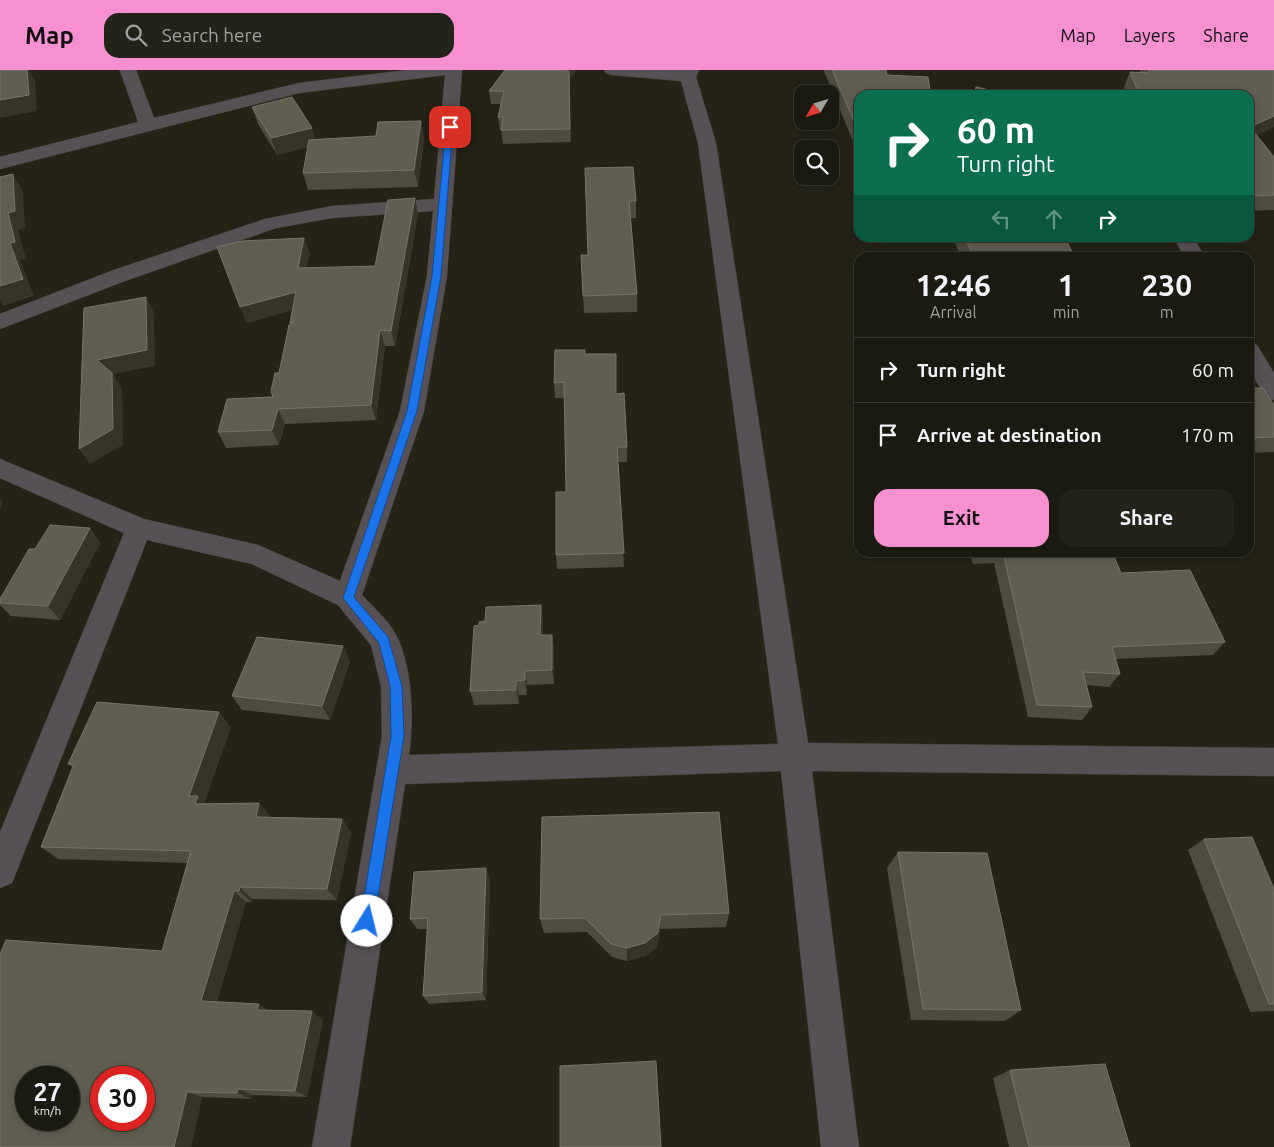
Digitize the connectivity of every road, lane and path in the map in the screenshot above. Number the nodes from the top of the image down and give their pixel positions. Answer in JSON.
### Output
{"nodes":[{"id":1,"x":128,"y":70,"type":"edge"},
{"id":2,"x":448,"y":70,"type":"edge"},
{"id":3,"x":454,"y":70,"type":"edge"},
{"id":4,"x":612,"y":70,"type":"edge"},
{"id":5,"x":690,"y":73,"type":"edge"},
{"id":6,"x":148,"y":124,"type":"junction"},
{"id":7,"x":0,"y":163,"type":"edge"},
{"id":8,"x":444,"y":204,"type":"junction"},
{"id":9,"x":0,"y":322,"type":"edge"},
{"id":10,"x":1254,"y":358,"type":"edge"},
{"id":11,"x":1274,"y":392,"type":"edge"},
{"id":12,"x":0,"y":468,"type":"edge"},
{"id":13,"x":139,"y":528,"type":"junction"},
{"id":14,"x":348,"y":598,"type":"junction"},
{"id":15,"x":795,"y":757,"type":"junction"},
{"id":16,"x":1274,"y":762,"type":"edge"},
{"id":17,"x":391,"y":770,"type":"junction"},
{"id":18,"x":0,"y":872,"type":"edge"},
{"id":19,"x":331,"y":1147,"type":"edge"},
{"id":20,"x":840,"y":1147,"type":"edge"}],
"edges":[{"from":1,"to":6,"type":"street"},
{"from":2,"to":6,"type":"street"},
{"from":3,"to":8,"type":"street"},
{"from":4,"to":5,"type":"street"},
{"from":5,"to":15,"type":"street"},
{"from":6,"to":7,"type":"street"},
{"from":8,"to":9,"type":"street"},
{"from":8,"to":14,"type":"street"},
{"from":10,"to":11,"type":"street"},
{"from":12,"to":13,"type":"street"},
{"from":13,"to":14,"type":"street"},
{"from":13,"to":18,"type":"street"},
{"from":14,"to":17,"type":"street"},
{"from":15,"to":16,"type":"street"},
{"from":15,"to":17,"type":"street"},
{"from":15,"to":20,"type":"street"},
{"from":17,"to":19,"type":"street"}]}
